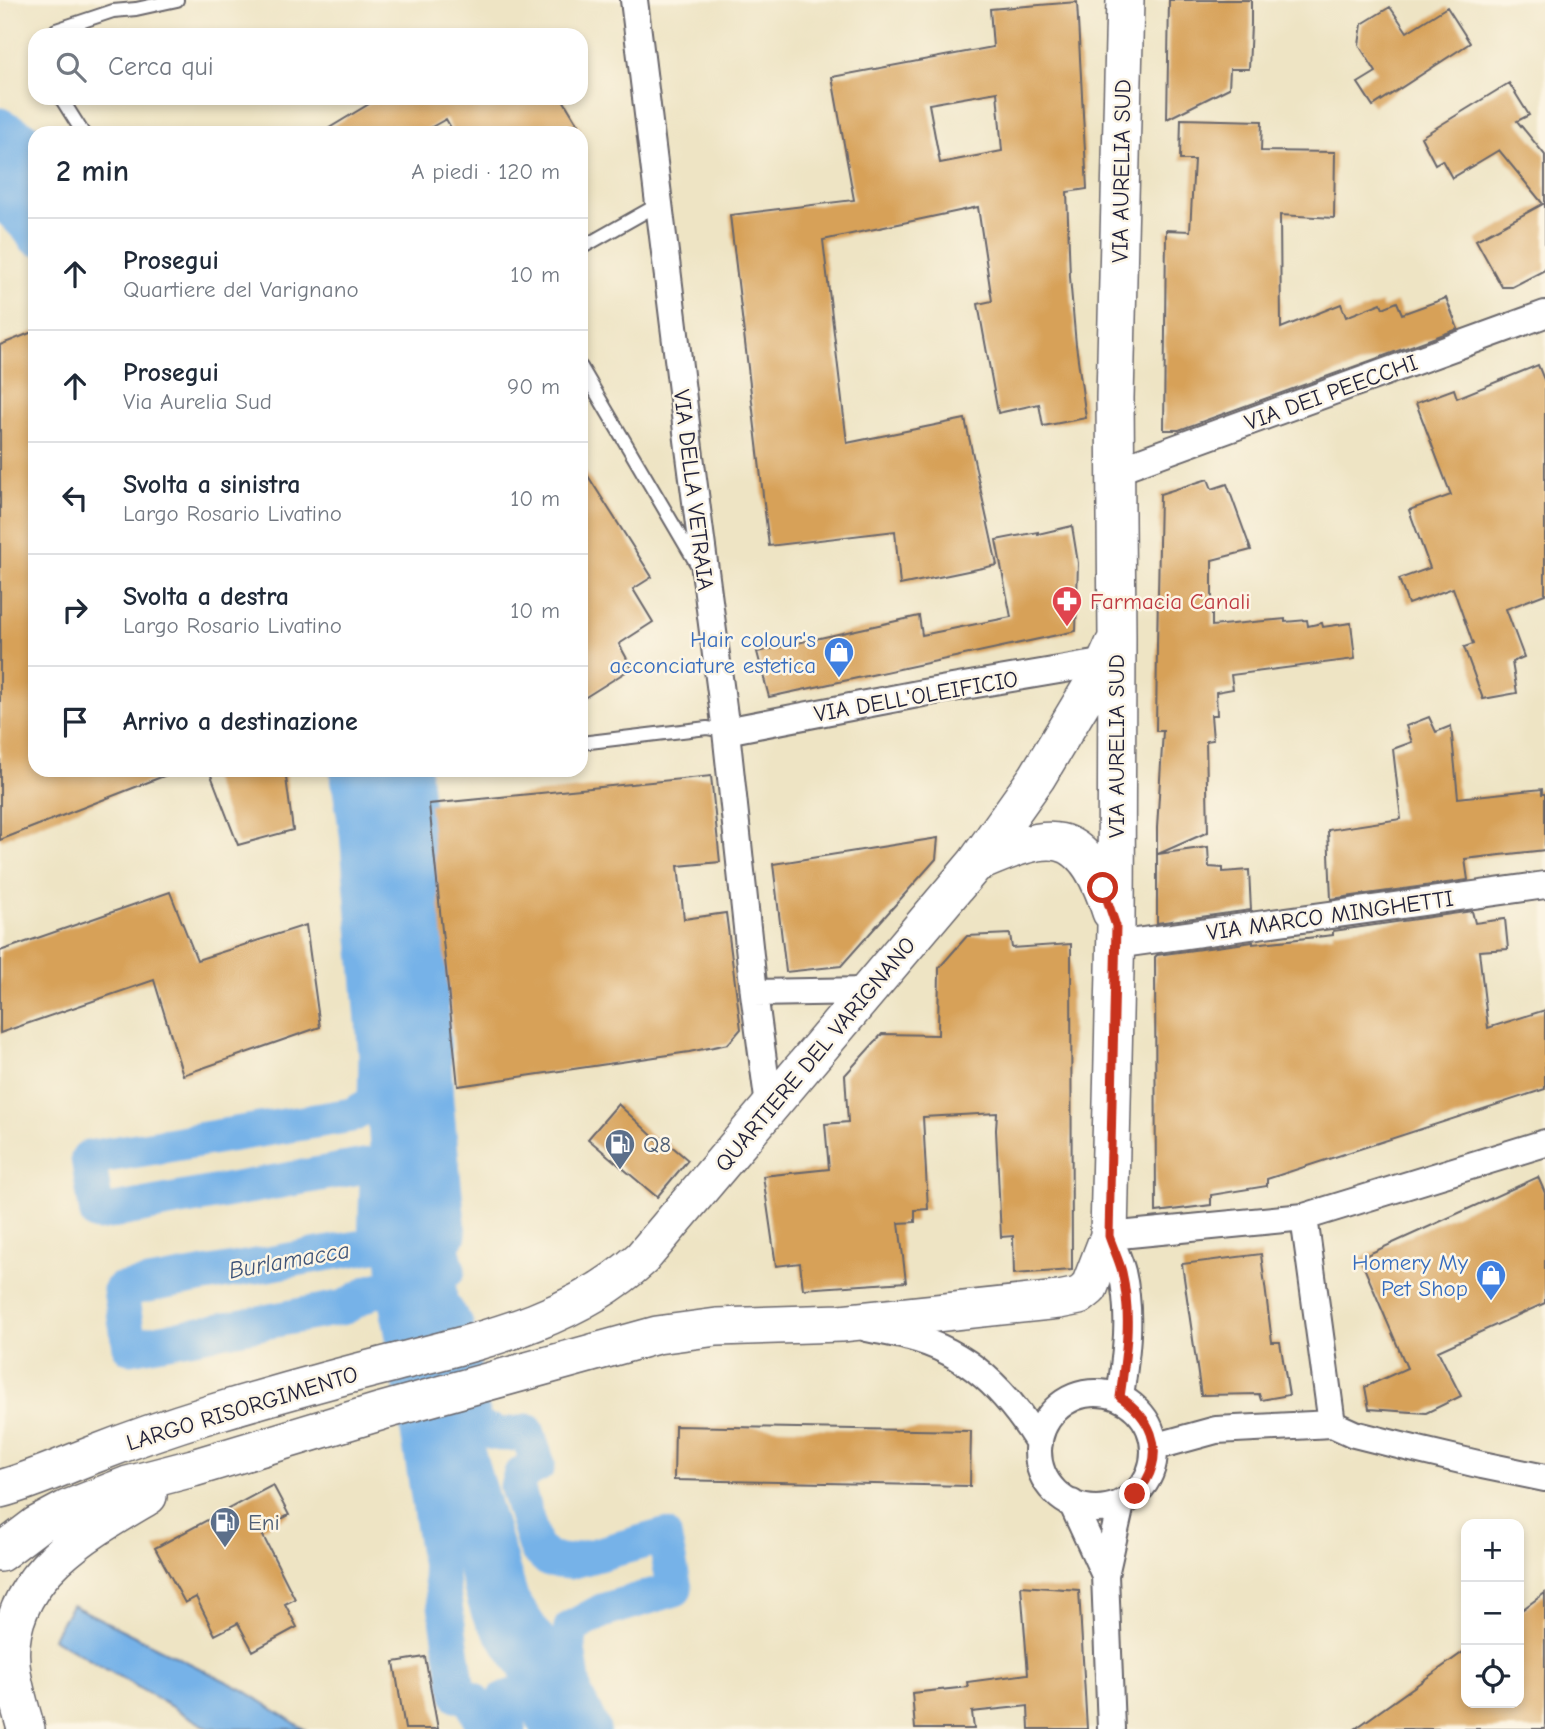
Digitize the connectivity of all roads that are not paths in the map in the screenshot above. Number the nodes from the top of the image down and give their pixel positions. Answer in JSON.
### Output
{"nodes":[{"id":1,"x":177,"y":0,"type":"edge"},
{"id":2,"x":635,"y":0,"type":"edge"},
{"id":3,"x":1125,"y":0,"type":"edge"},
{"id":4,"x":62,"y":28,"type":"edge"},
{"id":5,"x":65,"y":105,"type":"edge"},
{"id":6,"x":79,"y":126,"type":"edge"},
{"id":7,"x":659,"y":204,"type":"junction"},
{"id":8,"x":588,"y":244,"type":"edge"},
{"id":9,"x":1545,"y":314,"type":"edge"},
{"id":10,"x":588,"y":379,"type":"edge"},
{"id":11,"x":1116,"y":470,"type":"junction"},
{"id":12,"x":705,"y":578,"type":"junction"},
{"id":13,"x":1112,"y":650,"type":"junction"},
{"id":14,"x":726,"y":731,"type":"junction"},
{"id":15,"x":588,"y":742,"type":"edge"},
{"id":16,"x":975,"y":864,"type":"junction"},
{"id":17,"x":1545,"y":885,"type":"edge"},
{"id":18,"x":1115,"y":936,"type":"junction"},
{"id":19,"x":867,"y":991,"type":"junction"},
{"id":20,"x":754,"y":993,"type":"junction"},
{"id":21,"x":769,"y":1106,"type":"junction"},
{"id":22,"x":1545,"y":1143,"type":"edge"},
{"id":23,"x":1304,"y":1217,"type":"junction"},
{"id":24,"x":1109,"y":1236,"type":"junction"},
{"id":25,"x":841,"y":1323,"type":"junction"},
{"id":26,"x":488,"y":1339,"type":"joint"},
{"id":27,"x":1120,"y":1397,"type":"junction"},
{"id":28,"x":1332,"y":1424,"type":"junction"},
{"id":29,"x":1039,"y":1443,"type":"junction"},
{"id":30,"x":1154,"y":1447,"type":"junction"},
{"id":31,"x":193,"y":1468,"type":"junction"},
{"id":32,"x":1545,"y":1478,"type":"edge"},
{"id":33,"x":0,"y":1489,"type":"edge"},
{"id":34,"x":1072,"y":1503,"type":"junction"},
{"id":35,"x":1121,"y":1504,"type":"junction"},
{"id":36,"x":0,"y":1553,"type":"edge"},
{"id":37,"x":1105,"y":1575,"type":"junction"},
{"id":38,"x":0,"y":1693,"type":"edge"},
{"id":39,"x":0,"y":1715,"type":"edge"},
{"id":40,"x":10,"y":1729,"type":"edge"},
{"id":41,"x":18,"y":1729,"type":"edge"},
{"id":42,"x":26,"y":1729,"type":"edge"},
{"id":43,"x":1111,"y":1729,"type":"edge"}],
"edges":[{"from":1,"to":4,"type":"lane"},
{"from":2,"to":7,"type":"street","name":"VIA DELLA VETRAIA"},
{"from":3,"to":11,"type":"main road","name":"VIA AURELIA SUD"},
{"from":5,"to":6,"type":"lane"},
{"from":7,"to":8,"type":"lane"},
{"from":7,"to":12,"type":"street","name":"VIA DELLA VETRAIA"},
{"from":9,"to":11,"type":"street","name":"VIA DEI PEECCHI"},
{"from":10,"to":12,"type":"lane"},
{"from":11,"to":13,"type":"main road","name":"VIA AURELIA SUD"},
{"from":12,"to":14,"type":"street","name":"VIA DELLA VETRAIA"},
{"from":13,"to":14,"type":"street","name":"VIA DELL'OLEIFICIO"},
{"from":13,"to":16,"type":"main road","name":"VIA AURELIA SUD"},
{"from":13,"to":18,"type":"main road","name":"VIA AURELIA SUD"},
{"from":14,"to":15,"type":"lane"},
{"from":14,"to":20,"type":"street","name":"VIA DELLA VETRAIA"},
{"from":16,"to":18,"type":"main road","name":"QUARTIERE DEL VARIGNANO"},
{"from":16,"to":19,"type":"main road","name":"QUARTIERE DEL VARIGNANO"},
{"from":17,"to":18,"type":"street","name":"VIA MARCO MINGHETTI"},
{"from":18,"to":24,"type":"main road","name":"VIA AURELIA SUD"},
{"from":19,"to":20,"type":"street"},
{"from":19,"to":21,"type":"main road","name":"QUARTIERE DEL VARIGNANO"},
{"from":20,"to":21,"type":"street","name":"VIA DELLA VETRAIA"},
{"from":21,"to":26,"type":"main road","name":"QUARTIERE DEL VARIGNANO"},
{"from":22,"to":23,"type":"street"},
{"from":23,"to":24,"type":"street"},
{"from":23,"to":28,"type":"street"},
{"from":24,"to":25,"type":"main road"},
{"from":24,"to":27,"type":"street","name":"VIA AURELIA SUD"},
{"from":25,"to":29,"type":"street"},
{"from":25,"to":31,"type":"main road","name":"LARGO RISORGIMENTO"},
{"from":26,"to":33,"type":"main road","name":"LARGO RISORGIMENTO"},
{"from":27,"to":29,"type":"street"},
{"from":27,"to":30,"type":"street"},
{"from":28,"to":30,"type":"street"},
{"from":28,"to":32,"type":"street"},
{"from":29,"to":34,"type":"street"},
{"from":30,"to":35,"type":"street"},
{"from":31,"to":36,"type":"main road","name":"LARGO RISORGIMENTO"},
{"from":31,"to":42,"type":"main road","name":"LARGO RISORGIMENTO"},
{"from":34,"to":35,"type":"street"},
{"from":34,"to":37,"type":"street"},
{"from":35,"to":37,"type":"street"},
{"from":37,"to":43,"type":"street"},
{"from":38,"to":41,"type":"main road"},
{"from":39,"to":40,"type":"main road"}]}
